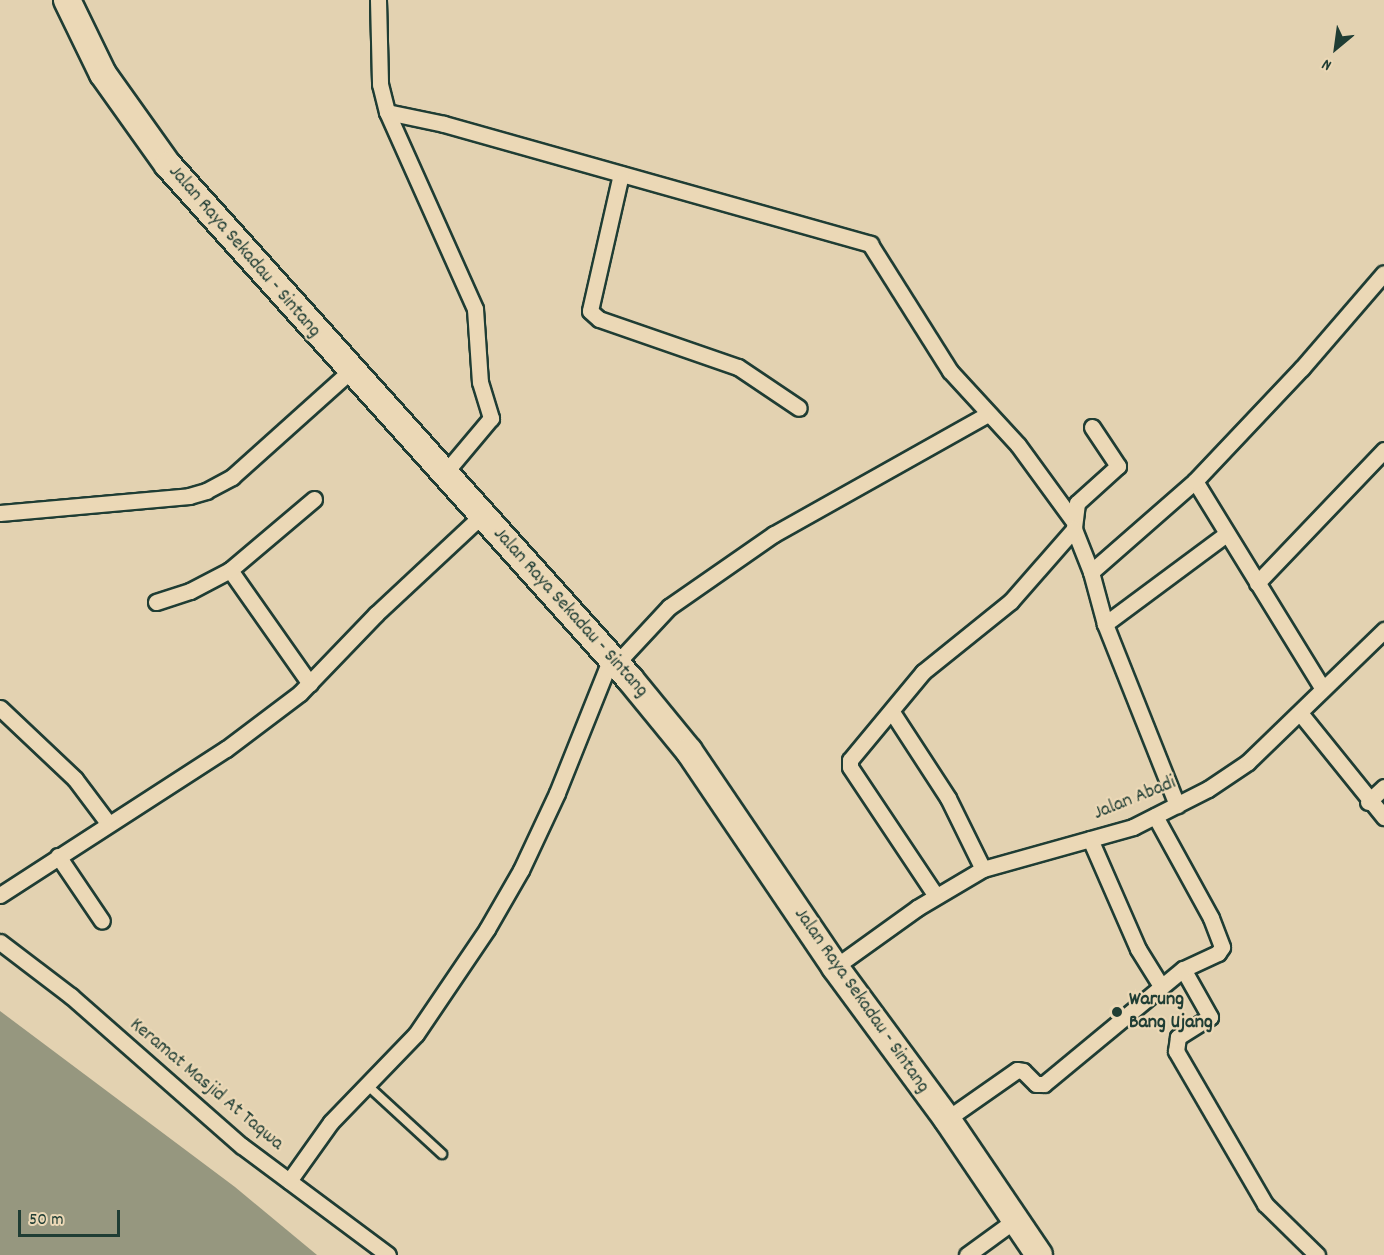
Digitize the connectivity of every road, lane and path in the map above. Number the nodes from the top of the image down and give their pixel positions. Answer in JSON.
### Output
{"nodes":[{"id":1,"x":67,"y":0,"type":"edge"},
{"id":2,"x":378,"y":0,"type":"edge"},
{"id":3,"x":387,"y":112,"type":"junction"},
{"id":4,"x":621,"y":174,"type":"junction"},
{"id":5,"x":1384,"y":273,"type":"edge"},
{"id":6,"x":350,"y":371,"type":"junction"},
{"id":7,"x":799,"y":408,"type":"dead end"},
{"id":8,"x":988,"y":414,"type":"junction"},
{"id":9,"x":1092,"y":427,"type":"dead end"},
{"id":10,"x":1384,"y":450,"type":"edge"},
{"id":11,"x":444,"y":474,"type":"junction"},
{"id":12,"x":1195,"y":481,"type":"junction"},
{"id":13,"x":314,"y":499,"type":"dead end"},
{"id":14,"x":0,"y":513,"type":"edge"},
{"id":15,"x":482,"y":515,"type":"junction"},
{"id":16,"x":1073,"y":524,"type":"junction"},
{"id":17,"x":1225,"y":535,"type":"junction"},
{"id":18,"x":230,"y":570,"type":"junction"},
{"id":19,"x":1091,"y":572,"type":"junction"},
{"id":20,"x":1257,"y":583,"type":"junction"},
{"id":21,"x":156,"y":602,"type":"dead end"},
{"id":22,"x":1105,"y":624,"type":"junction"},
{"id":23,"x":1384,"y":630,"type":"edge"},
{"id":24,"x":614,"y":661,"type":"junction"},
{"id":25,"x":310,"y":684,"type":"junction"},
{"id":26,"x":1323,"y":689,"type":"junction"},
{"id":27,"x":0,"y":708,"type":"edge"},
{"id":28,"x":892,"y":712,"type":"junction"},
{"id":29,"x":1300,"y":713,"type":"junction"},
{"id":30,"x":1384,"y":787,"type":"edge"},
{"id":31,"x":1368,"y":802,"type":"junction"},
{"id":32,"x":1177,"y":805,"type":"junction"},
{"id":33,"x":1155,"y":816,"type":"junction"},
{"id":34,"x":1384,"y":817,"type":"edge"},
{"id":35,"x":108,"y":823,"type":"junction"},
{"id":36,"x":1090,"y":839,"type":"junction"},
{"id":37,"x":58,"y":856,"type":"junction"},
{"id":38,"x":982,"y":869,"type":"junction"},
{"id":39,"x":0,"y":895,"type":"edge"},
{"id":40,"x":936,"y":896,"type":"junction"},
{"id":41,"x":102,"y":921,"type":"dead end"},
{"id":42,"x":0,"y":942,"type":"edge"},
{"id":43,"x":836,"y":967,"type":"junction"},
{"id":44,"x":1183,"y":969,"type":"junction"},
{"id":45,"x":1161,"y":986,"type":"junction"},
{"id":46,"x":367,"y":1085,"type":"junction"},
{"id":47,"x":946,"y":1119,"type":"junction"},
{"id":48,"x":442,"y":1154,"type":"dead end"},
{"id":49,"x":289,"y":1181,"type":"junction"},
{"id":50,"x":1015,"y":1220,"type":"junction"},
{"id":51,"x":387,"y":1255,"type":"edge"},
{"id":52,"x":967,"y":1255,"type":"edge"},
{"id":53,"x":1039,"y":1255,"type":"edge"},
{"id":54,"x":1317,"y":1255,"type":"edge"}],
"edges":[{"from":1,"to":6,"type":"highway","name":"Jalan Raya Sekadau - Sintang"},
{"from":2,"to":3,"type":"street"},
{"from":3,"to":4,"type":"street"},
{"from":3,"to":11,"type":"street"},
{"from":4,"to":7,"type":"street"},
{"from":4,"to":8,"type":"street"},
{"from":5,"to":12,"type":"street"},
{"from":6,"to":11,"type":"highway","name":"Jalan Raya Sekadau - Sintang"},
{"from":6,"to":14,"type":"street"},
{"from":8,"to":16,"type":"street"},
{"from":8,"to":24,"type":"street"},
{"from":9,"to":16,"type":"street"},
{"from":10,"to":20,"type":"street"},
{"from":11,"to":15,"type":"highway","name":"Jalan Raya Sekadau - Sintang"},
{"from":12,"to":17,"type":"street"},
{"from":12,"to":19,"type":"street"},
{"from":13,"to":18,"type":"street"},
{"from":15,"to":24,"type":"highway","name":"Jalan Raya Sekadau - Sintang"},
{"from":15,"to":25,"type":"street"},
{"from":16,"to":19,"type":"street"},
{"from":16,"to":28,"type":"street"},
{"from":17,"to":20,"type":"street"},
{"from":17,"to":22,"type":"street"},
{"from":18,"to":21,"type":"street"},
{"from":18,"to":25,"type":"street"},
{"from":19,"to":22,"type":"street"},
{"from":20,"to":26,"type":"street"},
{"from":22,"to":32,"type":"street"},
{"from":23,"to":26,"type":"street","name":"Jalan Abadi"},
{"from":24,"to":43,"type":"highway","name":"Jalan Raya Sekadau - Sintang"},
{"from":24,"to":46,"type":"street"},
{"from":25,"to":35,"type":"street"},
{"from":26,"to":29,"type":"street","name":"Jalan Abadi"},
{"from":27,"to":35,"type":"street"},
{"from":28,"to":38,"type":"street"},
{"from":28,"to":40,"type":"street"},
{"from":29,"to":31,"type":"street"},
{"from":29,"to":32,"type":"street","name":"Jalan Abadi"},
{"from":30,"to":31,"type":"street"},
{"from":31,"to":34,"type":"street"},
{"from":32,"to":33,"type":"street","name":"Jalan Abadi"},
{"from":33,"to":36,"type":"street","name":"Jalan Abadi"},
{"from":33,"to":44,"type":"street"},
{"from":35,"to":37,"type":"street"},
{"from":36,"to":38,"type":"street","name":"Jalan Abadi"},
{"from":36,"to":45,"type":"street"},
{"from":37,"to":39,"type":"street"},
{"from":37,"to":41,"type":"street"},
{"from":38,"to":40,"type":"street","name":"Jalan Abadi"},
{"from":40,"to":43,"type":"street","name":"Jalan Abadi"},
{"from":42,"to":49,"type":"street","name":"Keramat Masjid At Taqwa"},
{"from":43,"to":47,"type":"highway","name":"Jalan Raya Sekadau - Sintang"},
{"from":44,"to":45,"type":"street"},
{"from":44,"to":54,"type":"street"},
{"from":45,"to":47,"type":"street"},
{"from":46,"to":48,"type":"lane"},
{"from":46,"to":49,"type":"street"},
{"from":47,"to":50,"type":"highway","name":"Jalan Raya Sekadau - Sintang"},
{"from":49,"to":51,"type":"street","name":"Keramat Masjid At Taqwa"},
{"from":50,"to":52,"type":"street"},
{"from":50,"to":53,"type":"highway","name":"Jalan Raya Sekadau - Sintang"}]}
